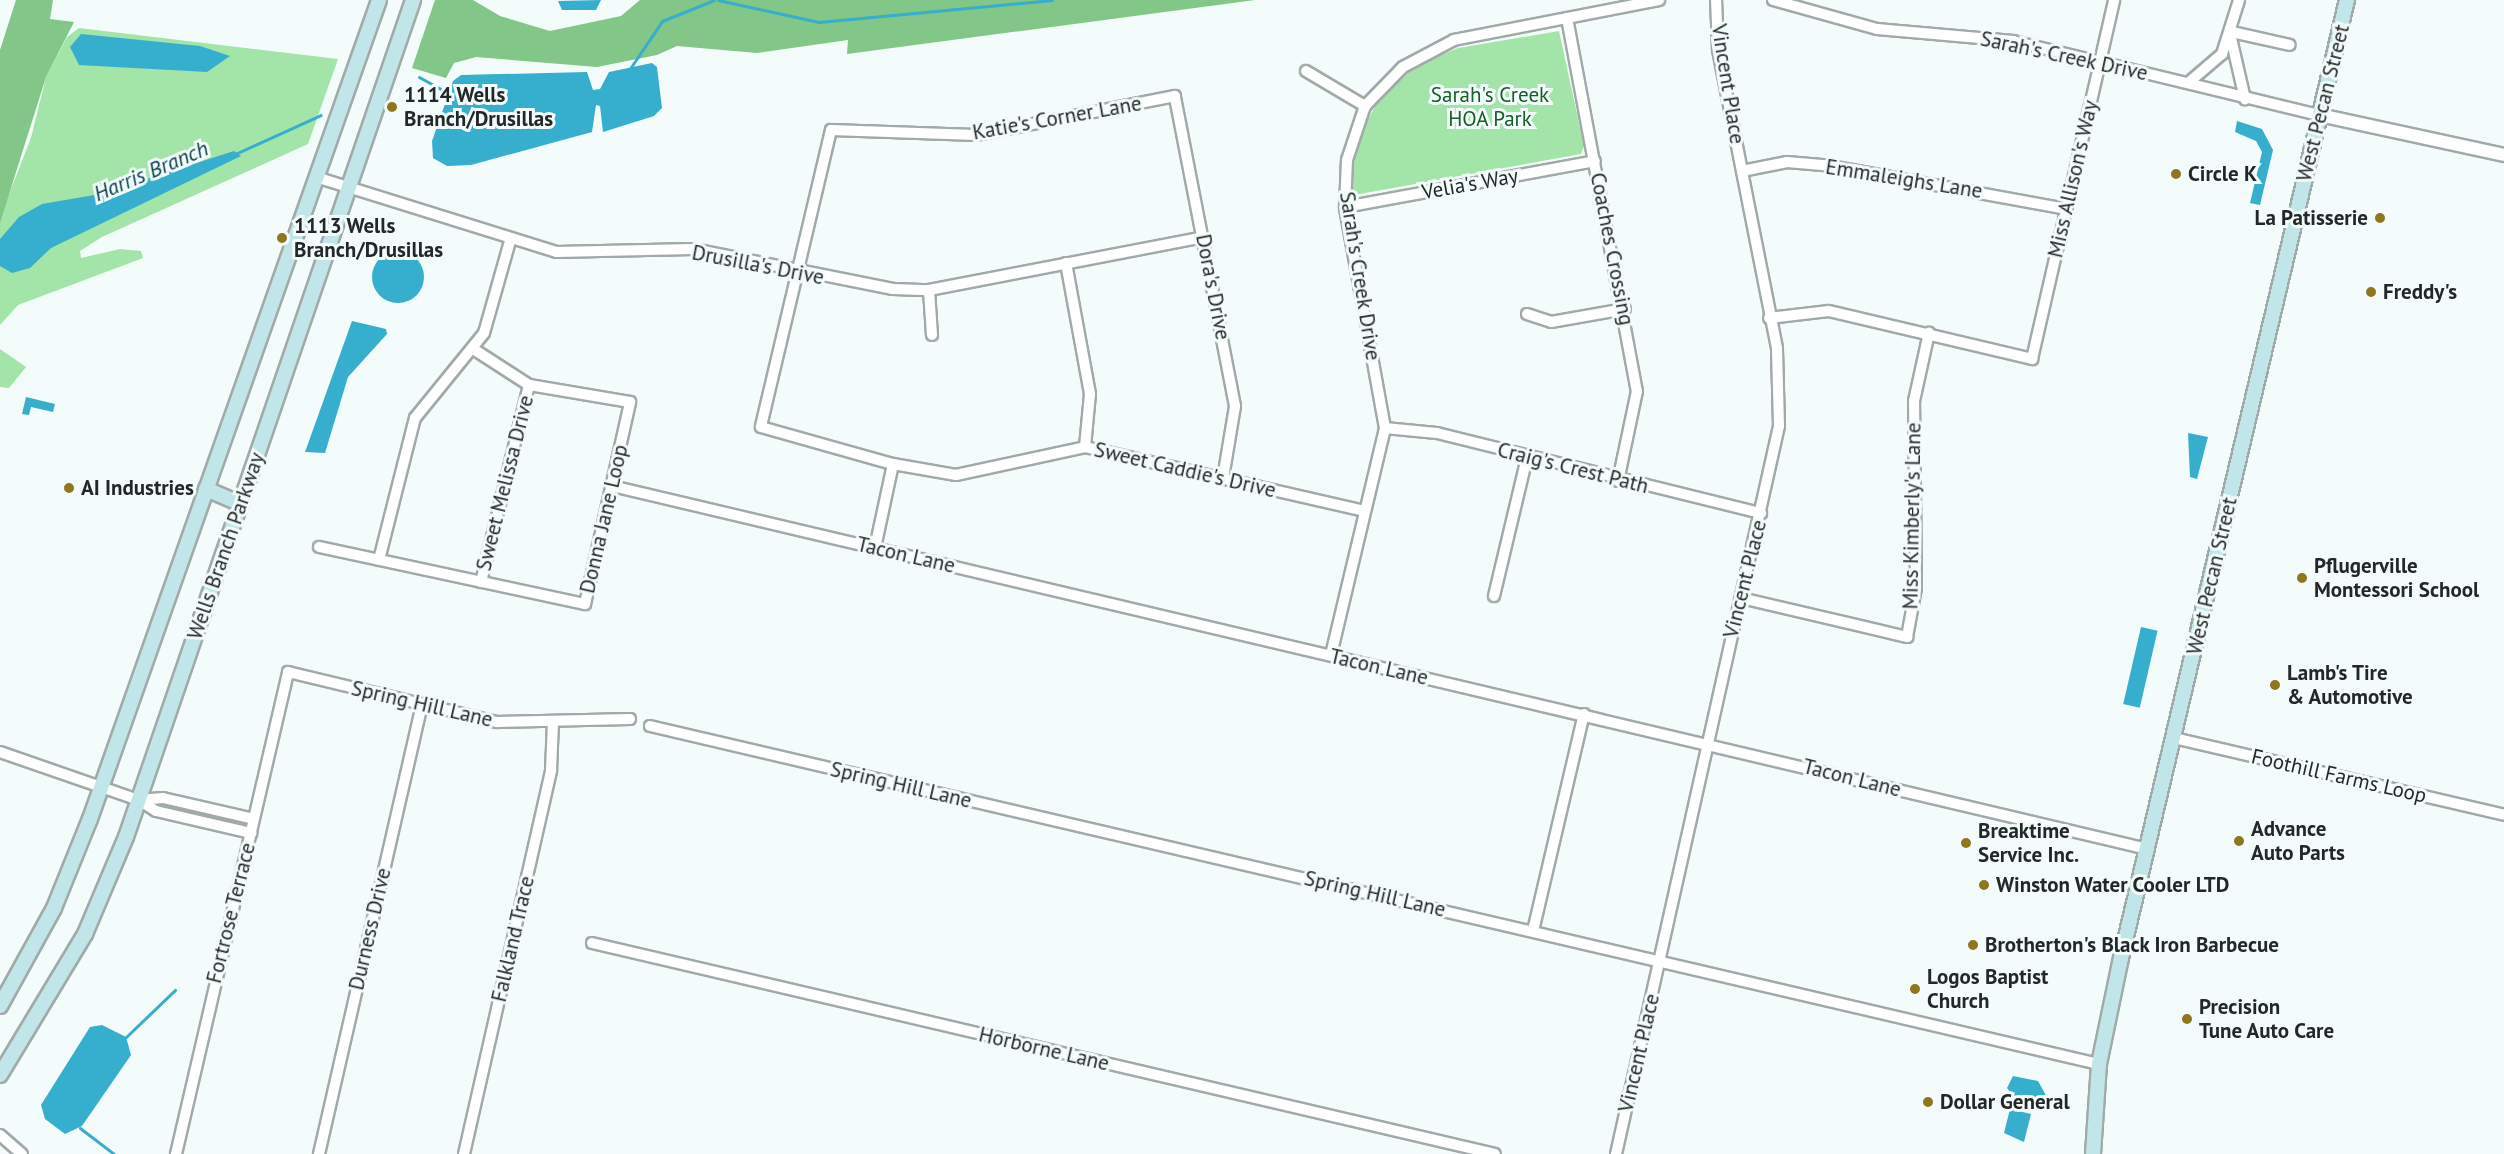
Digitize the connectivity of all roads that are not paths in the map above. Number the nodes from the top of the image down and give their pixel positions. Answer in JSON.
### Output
{"nodes":[{"id":1,"x":379,"y":0,"type":"edge"},
{"id":2,"x":413,"y":0,"type":"edge"},
{"id":3,"x":1659,"y":0,"type":"edge"},
{"id":4,"x":1716,"y":0,"type":"edge"},
{"id":5,"x":1773,"y":0,"type":"edge"},
{"id":6,"x":2114,"y":0,"type":"edge"},
{"id":7,"x":2239,"y":0,"type":"edge"},
{"id":8,"x":2347,"y":0,"type":"edge"},
{"id":9,"x":1790,"y":2,"type":"edge"},
{"id":10,"x":1567,"y":18,"type":"junction"},
{"id":11,"x":2232,"y":35,"type":"junction"},
{"id":12,"x":2290,"y":45,"type":"dead end"},
{"id":13,"x":2099,"y":62,"type":"junction"},
{"id":14,"x":1306,"y":71,"type":"dead end"},
{"id":15,"x":2188,"y":83,"type":"junction"},
{"id":16,"x":1175,"y":96,"type":"joint"},
{"id":17,"x":2245,"y":99,"type":"junction"},
{"id":18,"x":1365,"y":106,"type":"junction"},
{"id":19,"x":2319,"y":115,"type":"junction"},
{"id":20,"x":2504,"y":155,"type":"edge"},
{"id":21,"x":1595,"y":161,"type":"junction"},
{"id":22,"x":1742,"y":171,"type":"junction"},
{"id":23,"x":319,"y":178,"type":"junction"},
{"id":24,"x":351,"y":188,"type":"junction"},
{"id":25,"x":1345,"y":207,"type":"junction"},
{"id":26,"x":2066,"y":209,"type":"junction"},
{"id":27,"x":1203,"y":237,"type":"junction"},
{"id":28,"x":510,"y":241,"type":"junction"},
{"id":29,"x":1066,"y":263,"type":"junction"},
{"id":30,"x":796,"y":272,"type":"junction"},
{"id":31,"x":929,"y":290,"type":"junction"},
{"id":32,"x":1625,"y":309,"type":"junction"},
{"id":33,"x":1527,"y":314,"type":"dead end"},
{"id":34,"x":1770,"y":318,"type":"junction"},
{"id":35,"x":1929,"y":333,"type":"junction"},
{"id":36,"x":932,"y":335,"type":"dead end"},
{"id":37,"x":475,"y":350,"type":"junction"},
{"id":38,"x":529,"y":385,"type":"junction"},
{"id":39,"x":1385,"y":428,"type":"junction"},
{"id":40,"x":1085,"y":447,"type":"junction"},
{"id":41,"x":1527,"y":458,"type":"junction"},
{"id":42,"x":893,"y":464,"type":"junction"},
{"id":43,"x":1223,"y":478,"type":"junction"},
{"id":44,"x":1618,"y":481,"type":"junction"},
{"id":45,"x":612,"y":486,"type":"junction"},
{"id":46,"x":206,"y":489,"type":"junction"},
{"id":47,"x":241,"y":504,"type":"junction"},
{"id":48,"x":1365,"y":511,"type":"junction"},
{"id":49,"x":1761,"y":513,"type":"junction"},
{"id":50,"x":319,"y":547,"type":"dead end"},
{"id":51,"x":875,"y":548,"type":"junction"},
{"id":52,"x":379,"y":560,"type":"junction"},
{"id":53,"x":481,"y":582,"type":"junction"},
{"id":54,"x":1494,"y":596,"type":"dead end"},
{"id":55,"x":1741,"y":598,"type":"junction"},
{"id":56,"x":1331,"y":656,"type":"junction"},
{"id":57,"x":288,"y":672,"type":"joint"},
{"id":58,"x":422,"y":704,"type":"junction"},
{"id":59,"x":1584,"y":714,"type":"junction"},
{"id":60,"x":630,"y":719,"type":"dead end"},
{"id":61,"x":553,"y":722,"type":"junction"},
{"id":62,"x":650,"y":726,"type":"dead end"},
{"id":63,"x":2174,"y":738,"type":"junction"},
{"id":64,"x":1711,"y":743,"type":"junction"},
{"id":65,"x":0,"y":752,"type":"edge"},
{"id":66,"x":101,"y":787,"type":"junction"},
{"id":67,"x":139,"y":800,"type":"junction"},
{"id":68,"x":2504,"y":815,"type":"edge"},
{"id":69,"x":254,"y":819,"type":"junction"},
{"id":70,"x":251,"y":833,"type":"junction"},
{"id":71,"x":2147,"y":849,"type":"junction"},
{"id":72,"x":1533,"y":931,"type":"junction"},
{"id":73,"x":592,"y":943,"type":"dead end"},
{"id":74,"x":1661,"y":963,"type":"junction"},
{"id":75,"x":0,"y":1006,"type":"edge"},
{"id":76,"x":2099,"y":1064,"type":"junction"},
{"id":77,"x":0,"y":1075,"type":"edge"},
{"id":78,"x":0,"y":1135,"type":"edge"},
{"id":79,"x":22,"y":1154,"type":"edge"},
{"id":80,"x":176,"y":1154,"type":"edge"},
{"id":81,"x":319,"y":1154,"type":"edge"},
{"id":82,"x":464,"y":1154,"type":"edge"},
{"id":83,"x":1495,"y":1154,"type":"edge"},
{"id":84,"x":1616,"y":1154,"type":"edge"},
{"id":85,"x":2093,"y":1154,"type":"edge"}],
"edges":[{"from":1,"to":23,"type":"main road","name":"Wells Branch Parkway"},
{"from":2,"to":24,"type":"main road","name":"Wells Branch Parkway"},
{"from":3,"to":10,"type":"street","name":"Sarah's Creek Drive"},
{"from":4,"to":22,"type":"street","name":"Vincent Place"},
{"from":5,"to":9,"type":"street","name":"Sarah's Creek Drive"},
{"from":6,"to":13,"type":"street","name":"Miss Allison's Way"},
{"from":7,"to":11,"type":"street"},
{"from":8,"to":19,"type":"main road","name":"West Pecan Street"},
{"from":9,"to":13,"type":"street","name":"Sarah's Creek Drive"},
{"from":10,"to":18,"type":"street","name":"Sarah's Creek Drive"},
{"from":10,"to":21,"type":"street","name":"Coaches Crossing"},
{"from":11,"to":12,"type":"street"},
{"from":11,"to":15,"type":"street"},
{"from":11,"to":17,"type":"street"},
{"from":13,"to":15,"type":"street","name":"Sarah's Creek Drive"},
{"from":13,"to":26,"type":"street","name":"Miss Allison's Way"},
{"from":14,"to":18,"type":"street"},
{"from":15,"to":17,"type":"street","name":"Sarah's Creek Drive"},
{"from":16,"to":27,"type":"street","name":"Dora's Drive"},
{"from":16,"to":30,"type":"street","name":"Katie's Corner Lane"},
{"from":17,"to":19,"type":"street","name":"Sarah's Creek Drive"},
{"from":18,"to":25,"type":"street","name":"Sarah's Creek Drive"},
{"from":19,"to":20,"type":"street"},
{"from":19,"to":63,"type":"main road","name":"West Pecan Street"},
{"from":21,"to":25,"type":"street","name":"Velia's Way"},
{"from":21,"to":32,"type":"street","name":"Coaches Crossing"},
{"from":22,"to":26,"type":"street","name":"Emmaleighs Lane"},
{"from":22,"to":34,"type":"street","name":"Vincent Place"},
{"from":23,"to":24,"type":"street","name":"Drusilla's Drive"},
{"from":23,"to":46,"type":"main road","name":"Wells Branch Parkway"},
{"from":24,"to":28,"type":"street","name":"Drusilla's Drive"},
{"from":24,"to":47,"type":"main road","name":"Wells Branch Parkway"},
{"from":25,"to":39,"type":"street","name":"Sarah's Creek Drive"},
{"from":26,"to":35,"type":"street","name":"Miss Allison's Way"},
{"from":27,"to":29,"type":"street","name":"Drusilla's Drive"},
{"from":27,"to":43,"type":"street","name":"Dora's Drive"},
{"from":28,"to":30,"type":"street","name":"Drusilla's Drive"},
{"from":28,"to":37,"type":"street"},
{"from":29,"to":31,"type":"street","name":"Drusilla's Drive"},
{"from":29,"to":40,"type":"street"},
{"from":30,"to":31,"type":"street","name":"Drusilla's Drive"},
{"from":30,"to":42,"type":"street","name":"Sweet Caddie's Drive"},
{"from":31,"to":36,"type":"street"},
{"from":32,"to":33,"type":"street"},
{"from":32,"to":44,"type":"street","name":"Coaches Crossing"},
{"from":34,"to":35,"type":"street"},
{"from":34,"to":49,"type":"street","name":"Vincent Place"},
{"from":35,"to":55,"type":"street","name":"Miss Kimberly's Lane"},
{"from":37,"to":38,"type":"street","name":"Donna Jane Loop"},
{"from":37,"to":52,"type":"street"},
{"from":38,"to":45,"type":"street","name":"Donna Jane Loop"},
{"from":38,"to":53,"type":"street","name":"Sweet Melissa Drive"},
{"from":39,"to":41,"type":"street","name":"Craig's Crest Path"},
{"from":39,"to":48,"type":"street","name":"Sarah's Creek Drive"},
{"from":40,"to":42,"type":"street","name":"Sweet Caddie's Drive"},
{"from":40,"to":43,"type":"street","name":"Sweet Caddie's Drive"},
{"from":41,"to":44,"type":"street","name":"Craig's Crest Path"},
{"from":41,"to":54,"type":"street"},
{"from":42,"to":51,"type":"street"},
{"from":43,"to":48,"type":"street","name":"Sweet Caddie's Drive"},
{"from":44,"to":49,"type":"street","name":"Craig's Crest Path"},
{"from":45,"to":51,"type":"street","name":"Tacon Lane"},
{"from":45,"to":53,"type":"street","name":"Donna Jane Loop"},
{"from":46,"to":47,"type":"main road"},
{"from":46,"to":66,"type":"main road","name":"Wells Branch Parkway"},
{"from":47,"to":67,"type":"main road","name":"Wells Branch Parkway"},
{"from":48,"to":56,"type":"street","name":"Sarah's Creek Drive"},
{"from":49,"to":55,"type":"street","name":"Vincent Place"},
{"from":50,"to":52,"type":"street","name":"Donna Jane Loop"},
{"from":51,"to":56,"type":"street","name":"Tacon Lane"},
{"from":52,"to":53,"type":"street","name":"Donna Jane Loop"},
{"from":55,"to":64,"type":"street","name":"Vincent Place"},
{"from":56,"to":59,"type":"street","name":"Tacon Lane"},
{"from":57,"to":58,"type":"street","name":"Spring Hill Lane"},
{"from":57,"to":69,"type":"street","name":"Fortrose Terrace"},
{"from":58,"to":61,"type":"street","name":"Spring Hill Lane"},
{"from":58,"to":81,"type":"street","name":"Durness Drive"},
{"from":59,"to":64,"type":"street","name":"Tacon Lane"},
{"from":59,"to":72,"type":"street"},
{"from":60,"to":61,"type":"street","name":"Spring Hill Lane"},
{"from":61,"to":82,"type":"street","name":"Falkland Trace"},
{"from":62,"to":72,"type":"street","name":"Spring Hill Lane"},
{"from":63,"to":68,"type":"street","name":"Foothill Farms Loop"},
{"from":63,"to":71,"type":"main road","name":"West Pecan Street"},
{"from":64,"to":71,"type":"street","name":"Tacon Lane"},
{"from":64,"to":74,"type":"street","name":"Vincent Place"},
{"from":65,"to":66,"type":"street"},
{"from":66,"to":67,"type":"street"},
{"from":66,"to":75,"type":"main road","name":"Wells Branch Parkway"},
{"from":67,"to":69,"type":"street"},
{"from":67,"to":70,"type":"street"},
{"from":67,"to":77,"type":"main road","name":"Wells Branch Parkway"},
{"from":69,"to":70,"type":"street","name":"Fortrose Terrace"},
{"from":70,"to":80,"type":"street","name":"Fortrose Terrace"},
{"from":71,"to":76,"type":"main road","name":"West Pecan Street"},
{"from":72,"to":74,"type":"street","name":"Spring Hill Lane"},
{"from":73,"to":83,"type":"street","name":"Horborne Lane"},
{"from":74,"to":76,"type":"street","name":"Spring Hill Lane"},
{"from":74,"to":84,"type":"street","name":"Vincent Place"},
{"from":76,"to":85,"type":"main road","name":"West Pecan Street"},
{"from":78,"to":79,"type":"street"}]}
